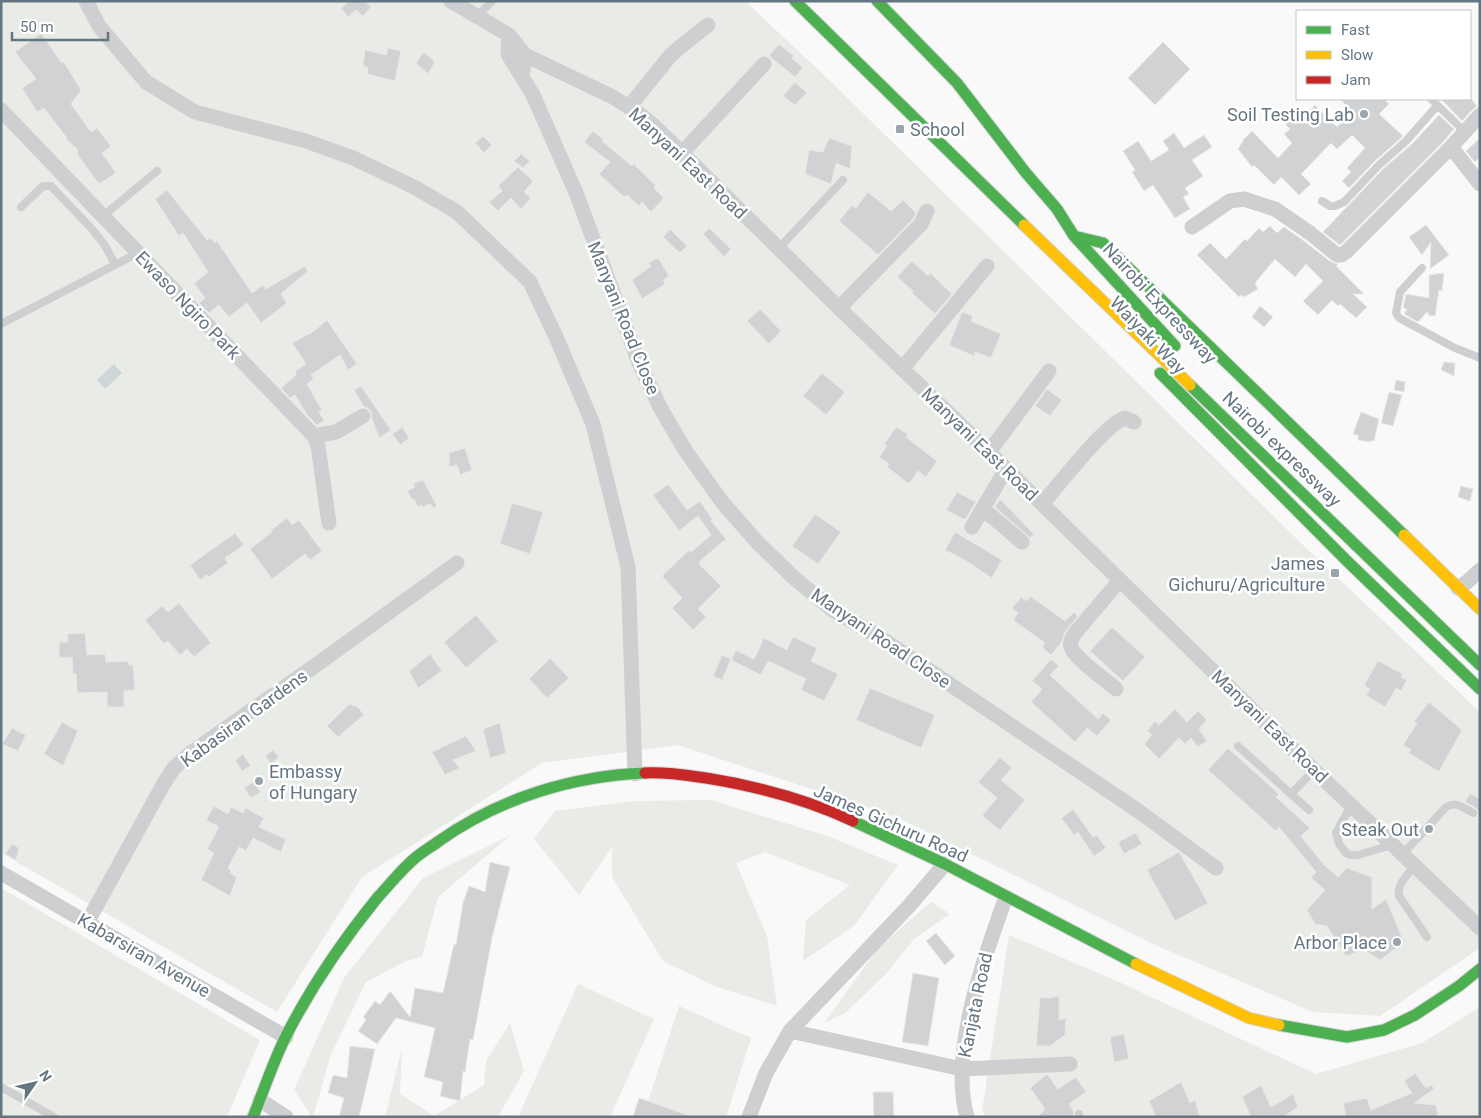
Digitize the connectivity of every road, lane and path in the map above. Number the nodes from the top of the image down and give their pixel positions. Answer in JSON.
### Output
{"nodes":[{"id":1,"x":86,"y":1,"type":"edge"},
{"id":2,"x":451,"y":1,"type":"edge"},
{"id":3,"x":492,"y":1,"type":"edge"},
{"id":4,"x":795,"y":1,"type":"edge"},
{"id":5,"x":878,"y":1,"type":"edge"},
{"id":6,"x":477,"y":17,"type":"junction"},
{"id":7,"x":708,"y":25,"type":"dead end"},
{"id":8,"x":509,"y":35,"type":"junction"},
{"id":9,"x":530,"y":58,"type":"junction"},
{"id":10,"x":764,"y":64,"type":"dead end"},
{"id":11,"x":526,"y":83,"type":"junction"},
{"id":12,"x":1432,"y":100,"type":"edge"},
{"id":13,"x":1437,"y":106,"type":"junction"},
{"id":14,"x":629,"y":107,"type":"junction"},
{"id":15,"x":1,"y":110,"type":"edge"},
{"id":16,"x":1480,"y":116,"type":"edge"},
{"id":17,"x":1464,"y":131,"type":"junction"},
{"id":18,"x":1451,"y":147,"type":"junction"},
{"id":19,"x":682,"y":153,"type":"junction"},
{"id":20,"x":157,"y":171,"type":"dead end"},
{"id":21,"x":843,"y":180,"type":"dead end"},
{"id":22,"x":1480,"y":184,"type":"edge"},
{"id":23,"x":1322,"y":201,"type":"dead end"},
{"id":24,"x":21,"y":207,"type":"dead end"},
{"id":25,"x":927,"y":210,"type":"dead end"},
{"id":26,"x":103,"y":216,"type":"junction"},
{"id":27,"x":1192,"y":228,"type":"dead end"},
{"id":28,"x":1074,"y":236,"type":"junction"},
{"id":29,"x":778,"y":248,"type":"junction"},
{"id":30,"x":138,"y":253,"type":"junction"},
{"id":31,"x":1059,"y":259,"type":"junction"},
{"id":32,"x":115,"y":264,"type":"junction"},
{"id":33,"x":987,"y":266,"type":"dead end"},
{"id":34,"x":1422,"y":268,"type":"dead end"},
{"id":35,"x":839,"y":308,"type":"junction"},
{"id":36,"x":1,"y":324,"type":"edge"},
{"id":37,"x":1136,"y":349,"type":"dead end"},
{"id":38,"x":1181,"y":353,"type":"dead end"},
{"id":39,"x":1480,"y":358,"type":"edge"},
{"id":40,"x":1149,"y":362,"type":"dead end"},
{"id":41,"x":902,"y":369,"type":"junction"},
{"id":42,"x":1049,"y":371,"type":"dead end"},
{"id":43,"x":363,"y":416,"type":"dead end"},
{"id":44,"x":1134,"y":422,"type":"dead end"},
{"id":45,"x":314,"y":436,"type":"junction"},
{"id":46,"x":989,"y":452,"type":"junction"},
{"id":47,"x":1006,"y":469,"type":"junction"},
{"id":48,"x":1042,"y":504,"type":"junction"},
{"id":49,"x":983,"y":509,"type":"junction"},
{"id":50,"x":329,"y":522,"type":"dead end"},
{"id":51,"x":972,"y":527,"type":"dead end"},
{"id":52,"x":1022,"y":542,"type":"dead end"},
{"id":53,"x":457,"y":563,"type":"dead end"},
{"id":54,"x":1480,"y":570,"type":"edge"},
{"id":55,"x":1120,"y":580,"type":"junction"},
{"id":56,"x":1466,"y":586,"type":"junction"},
{"id":57,"x":1480,"y":610,"type":"edge"},
{"id":58,"x":1480,"y":666,"type":"edge"},
{"id":59,"x":1116,"y":689,"type":"dead end"},
{"id":60,"x":1480,"y":689,"type":"edge"},
{"id":61,"x":1238,"y":746,"type":"dead end"},
{"id":62,"x":1314,"y":770,"type":"junction"},
{"id":63,"x":634,"y":774,"type":"junction"},
{"id":64,"x":1291,"y":794,"type":"junction"},
{"id":65,"x":1351,"y":805,"type":"junction"},
{"id":66,"x":1309,"y":810,"type":"dead end"},
{"id":67,"x":1473,"y":813,"type":"dead end"},
{"id":68,"x":1397,"y":850,"type":"junction"},
{"id":69,"x":944,"y":864,"type":"junction"},
{"id":70,"x":1414,"y":866,"type":"junction"},
{"id":71,"x":1216,"y":868,"type":"dead end"},
{"id":72,"x":1,"y":873,"type":"edge"},
{"id":73,"x":1006,"y":897,"type":"junction"},
{"id":74,"x":87,"y":923,"type":"junction"},
{"id":75,"x":1480,"y":928,"type":"edge"},
{"id":76,"x":1427,"y":938,"type":"dead end"},
{"id":77,"x":1480,"y":969,"type":"edge"},
{"id":78,"x":790,"y":1031,"type":"junction"},
{"id":79,"x":286,"y":1037,"type":"junction"},
{"id":80,"x":1070,"y":1064,"type":"dead end"},
{"id":81,"x":962,"y":1069,"type":"junction"},
{"id":82,"x":1,"y":1087,"type":"edge"},
{"id":83,"x":260,"y":1100,"type":"junction"},
{"id":84,"x":54,"y":1117,"type":"edge"},
{"id":85,"x":253,"y":1117,"type":"edge"},
{"id":86,"x":286,"y":1117,"type":"edge"},
{"id":87,"x":749,"y":1117,"type":"edge"},
{"id":88,"x":967,"y":1117,"type":"edge"}],
"edges":[{"from":1,"to":63,"type":"street"},
{"from":2,"to":6,"type":"street","name":"Manyani East Road"},
{"from":3,"to":6,"type":"lane"},
{"from":4,"to":31,"type":"main road","name":"Waiyaki Way"},
{"from":5,"to":28,"type":"main road"},
{"from":6,"to":8,"type":"street","name":"Manyani East Road"},
{"from":7,"to":14,"type":"street"},
{"from":8,"to":9,"type":"street","name":"Manyani East Road"},
{"from":8,"to":11,"type":"street","name":"Manyani Road Close"},
{"from":9,"to":11,"type":"street"},
{"from":9,"to":14,"type":"street","name":"Manyani East Road"},
{"from":10,"to":19,"type":"street"},
{"from":11,"to":71,"type":"street","name":"Manyani Road Close"},
{"from":12,"to":13,"type":"lane"},
{"from":13,"to":17,"type":"lane"},
{"from":13,"to":23,"type":"lane"},
{"from":14,"to":19,"type":"street","name":"Manyani East Road"},
{"from":15,"to":26,"type":"street","name":"Ewaso Ngiro Park"},
{"from":16,"to":17,"type":"street"},
{"from":17,"to":18,"type":"street"},
{"from":18,"to":22,"type":"street"},
{"from":18,"to":27,"type":"street"},
{"from":19,"to":29,"type":"street","name":"Manyani East Road"},
{"from":20,"to":26,"type":"lane"},
{"from":21,"to":29,"type":"lane"},
{"from":24,"to":32,"type":"lane"},
{"from":25,"to":35,"type":"street"},
{"from":26,"to":30,"type":"street","name":"Ewaso Ngiro Park"},
{"from":28,"to":38,"type":"main road","name":"Nairobi Expressway"},
{"from":28,"to":56,"type":"main road","name":"Waiyaki Way"},
{"from":29,"to":35,"type":"street","name":"Manyani East Road"},
{"from":30,"to":32,"type":"lane"},
{"from":30,"to":45,"type":"street","name":"Ewaso Ngiro Park"},
{"from":31,"to":37,"type":"main road","name":"Waiyaki Way"},
{"from":31,"to":58,"type":"main road","name":"Nairobi expressway"},
{"from":32,"to":36,"type":"lane"},
{"from":33,"to":41,"type":"street"},
{"from":34,"to":39,"type":"lane"},
{"from":35,"to":41,"type":"street","name":"Manyani East Road"},
{"from":40,"to":60,"type":"main road","name":"Waiyaki Way"},
{"from":41,"to":46,"type":"street","name":"Manyani East Road"},
{"from":42,"to":46,"type":"street"},
{"from":43,"to":45,"type":"street"},
{"from":44,"to":48,"type":"street"},
{"from":45,"to":50,"type":"street","name":"Ewaso Ngiro Park"},
{"from":46,"to":47,"type":"street","name":"Manyani East Road"},
{"from":47,"to":48,"type":"street","name":"Manyani East Road"},
{"from":47,"to":49,"type":"street"},
{"from":48,"to":55,"type":"street","name":"Manyani East Road"},
{"from":49,"to":51,"type":"street"},
{"from":49,"to":52,"type":"street"},
{"from":53,"to":74,"type":"street","name":"Kabasiran Gardens"},
{"from":54,"to":56,"type":"street"},
{"from":55,"to":59,"type":"street"},
{"from":55,"to":62,"type":"street","name":"Manyani East Road"},
{"from":56,"to":57,"type":"main road","name":"Waiyaki Way"},
{"from":61,"to":64,"type":"lane"},
{"from":62,"to":64,"type":"lane"},
{"from":62,"to":65,"type":"street","name":"Manyani East Road"},
{"from":63,"to":69,"type":"main road","name":"James Gichuru Road"},
{"from":63,"to":79,"type":"main road","name":"James Gichuru Road"},
{"from":64,"to":66,"type":"lane"},
{"from":65,"to":68,"type":"street","name":"Manyani East Road"},
{"from":65,"to":68,"type":"lane"},
{"from":67,"to":68,"type":"lane"},
{"from":68,"to":70,"type":"street","name":"Manyani East Road"},
{"from":69,"to":73,"type":"main road","name":"James Gichuru Road"},
{"from":69,"to":78,"type":"street"},
{"from":70,"to":75,"type":"street","name":"Manyani East Road"},
{"from":70,"to":76,"type":"lane"},
{"from":72,"to":74,"type":"street","name":"Kabarsiran Avenue"},
{"from":73,"to":77,"type":"main road","name":"James Gichuru Road"},
{"from":73,"to":81,"type":"street","name":"Kanjata Road"},
{"from":74,"to":79,"type":"street","name":"Kabarsiran Avenue"},
{"from":78,"to":81,"type":"street"},
{"from":78,"to":87,"type":"street"},
{"from":79,"to":83,"type":"main road","name":"James Gichuru Road"},
{"from":80,"to":81,"type":"street"},
{"from":81,"to":88,"type":"street","name":"Kanjata Road"},
{"from":82,"to":84,"type":"lane"},
{"from":83,"to":85,"type":"main road","name":"James Gichuru Road"},
{"from":83,"to":86,"type":"street"}]}
